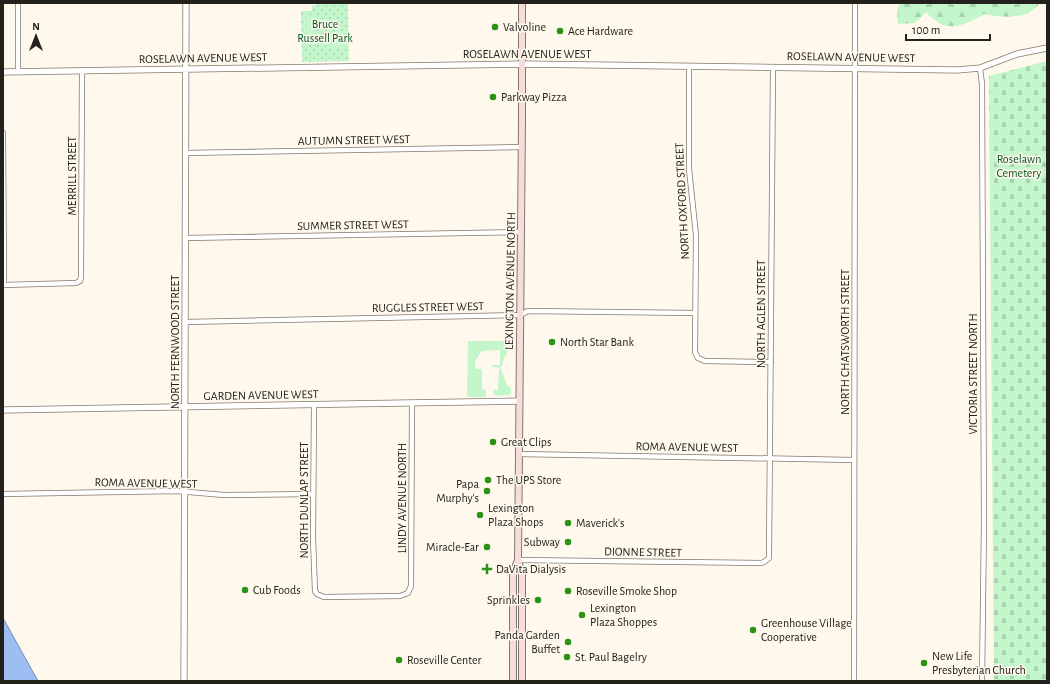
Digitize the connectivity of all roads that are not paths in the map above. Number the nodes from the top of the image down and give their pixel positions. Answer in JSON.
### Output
{"nodes":[{"id":1,"x":18,"y":3,"type":"edge"},
{"id":2,"x":186,"y":3,"type":"edge"},
{"id":3,"x":522,"y":3,"type":"edge"},
{"id":4,"x":856,"y":3,"type":"edge"},
{"id":5,"x":1047,"y":48,"type":"edge"},
{"id":6,"x":522,"y":64,"type":"junction"},
{"id":7,"x":689,"y":66,"type":"junction"},
{"id":8,"x":773,"y":67,"type":"junction"},
{"id":9,"x":856,"y":68,"type":"junction"},
{"id":10,"x":980,"y":68,"type":"junction"},
{"id":11,"x":186,"y":70,"type":"junction"},
{"id":12,"x":82,"y":71,"type":"junction"},
{"id":13,"x":3,"y":72,"type":"edge"},
{"id":14,"x":18,"y":72,"type":"junction"},
{"id":15,"x":3,"y":133,"type":"edge"},
{"id":16,"x":522,"y":147,"type":"junction"},
{"id":17,"x":186,"y":153,"type":"junction"},
{"id":18,"x":521,"y":232,"type":"junction"},
{"id":19,"x":186,"y":238,"type":"junction"},
{"id":20,"x":3,"y":285,"type":"edge"},
{"id":21,"x":694,"y":313,"type":"junction"},
{"id":22,"x":520,"y":315,"type":"junction"},
{"id":23,"x":186,"y":322,"type":"junction"},
{"id":24,"x":771,"y":362,"type":"junction"},
{"id":25,"x":519,"y":401,"type":"junction"},
{"id":26,"x":412,"y":403,"type":"junction"},
{"id":27,"x":314,"y":405,"type":"junction"},
{"id":28,"x":186,"y":407,"type":"junction"},
{"id":29,"x":3,"y":410,"type":"edge"},
{"id":30,"x":519,"y":454,"type":"junction"},
{"id":31,"x":769,"y":459,"type":"junction"},
{"id":32,"x":854,"y":460,"type":"junction"},
{"id":33,"x":185,"y":491,"type":"junction"},
{"id":34,"x":3,"y":494,"type":"edge"},
{"id":35,"x":313,"y":494,"type":"junction"},
{"id":36,"x":518,"y":560,"type":"junction"},
{"id":37,"x":767,"y":561,"type":"joint"},
{"id":38,"x":317,"y":594,"type":"joint"},
{"id":39,"x":184,"y":681,"type":"edge"},
{"id":40,"x":513,"y":681,"type":"edge"},
{"id":41,"x":522,"y":681,"type":"edge"},
{"id":42,"x":854,"y":681,"type":"edge"},
{"id":43,"x":982,"y":681,"type":"edge"}],
"edges":[{"from":1,"to":14,"type":"street"},
{"from":2,"to":11,"type":"street","name":"NORTH FERNWOOD STREET"},
{"from":3,"to":6,"type":"main road","name":"LEXINGTON AVENUE NORTH"},
{"from":4,"to":9,"type":"street","name":"NORTH CHATSWORTH STREET"},
{"from":5,"to":10,"type":"street","name":"ROSELAWN AVENUE WEST"},
{"from":6,"to":7,"type":"street","name":"ROSELAWN AVENUE WEST"},
{"from":6,"to":11,"type":"street","name":"ROSELAWN AVENUE WEST"},
{"from":6,"to":16,"type":"main road","name":"LEXINGTON AVENUE NORTH"},
{"from":7,"to":8,"type":"street","name":"ROSELAWN AVENUE WEST"},
{"from":7,"to":21,"type":"street","name":"NORTH OXFORD STREET"},
{"from":8,"to":9,"type":"street","name":"ROSELAWN AVENUE WEST"},
{"from":8,"to":24,"type":"street","name":"NORTH AGLEN STREET"},
{"from":9,"to":10,"type":"street","name":"ROSELAWN AVENUE WEST"},
{"from":9,"to":32,"type":"street","name":"NORTH CHATSWORTH STREET"},
{"from":10,"to":43,"type":"street","name":"VICTORIA STREET NORTH"},
{"from":11,"to":12,"type":"street","name":"ROSELAWN AVENUE WEST"},
{"from":11,"to":17,"type":"street","name":"NORTH FERNWOOD STREET"},
{"from":12,"to":14,"type":"street","name":"ROSELAWN AVENUE WEST"},
{"from":12,"to":20,"type":"street","name":"MERRILL STREET"},
{"from":13,"to":14,"type":"street","name":"ROSELAWN AVENUE WEST"},
{"from":15,"to":20,"type":"street"},
{"from":16,"to":17,"type":"street","name":"AUTUMN STREET WEST"},
{"from":16,"to":18,"type":"main road","name":"LEXINGTON AVENUE NORTH"},
{"from":17,"to":19,"type":"street","name":"NORTH FERNWOOD STREET"},
{"from":18,"to":19,"type":"street","name":"SUMMER STREET WEST"},
{"from":18,"to":22,"type":"main road","name":"LEXINGTON AVENUE NORTH"},
{"from":19,"to":23,"type":"street","name":"NORTH FERNWOOD STREET"},
{"from":21,"to":22,"type":"street","name":"RUGGLES STREET WEST"},
{"from":21,"to":24,"type":"street","name":"NORTH OXFORD STREET"},
{"from":22,"to":23,"type":"street","name":"RUGGLES STREET WEST"},
{"from":22,"to":25,"type":"main road","name":"LEXINGTON AVENUE NORTH"},
{"from":23,"to":28,"type":"street","name":"NORTH FERNWOOD STREET"},
{"from":24,"to":31,"type":"street","name":"NORTH AGLEN STREET"},
{"from":25,"to":26,"type":"street","name":"GARDEN AVENUE WEST"},
{"from":25,"to":30,"type":"main road","name":"LEXINGTON AVENUE NORTH"},
{"from":26,"to":27,"type":"street","name":"GARDEN AVENUE WEST"},
{"from":26,"to":38,"type":"street","name":"LINDY AVENUE NORTH"},
{"from":27,"to":28,"type":"street","name":"GARDEN AVENUE WEST"},
{"from":27,"to":35,"type":"street","name":"NORTH DUNLAP STREET"},
{"from":28,"to":29,"type":"street","name":"GARDEN AVENUE WEST"},
{"from":28,"to":33,"type":"street","name":"NORTH FERNWOOD STREET"},
{"from":30,"to":31,"type":"street","name":"ROMA AVENUE WEST"},
{"from":30,"to":36,"type":"main road","name":"LEXINGTON AVENUE NORTH"},
{"from":31,"to":32,"type":"street","name":"ROMA AVENUE WEST"},
{"from":31,"to":37,"type":"street","name":"NORTH AGLEN STREET"},
{"from":32,"to":42,"type":"street","name":"NORTH CHATSWORTH STREET"},
{"from":33,"to":34,"type":"street","name":"ROMA AVENUE WEST"},
{"from":33,"to":35,"type":"street","name":"ROMA AVENUE WEST"},
{"from":33,"to":39,"type":"street","name":"NORTH FERNWOOD STREET"},
{"from":35,"to":38,"type":"street","name":"NORTH DUNLAP STREET"},
{"from":36,"to":37,"type":"street","name":"DIONNE STREET"},
{"from":36,"to":40,"type":"main road","name":"LEXINGTON AVENUE NORTH"},
{"from":36,"to":41,"type":"main road","name":"LEXINGTON AVENUE NORTH"}]}
